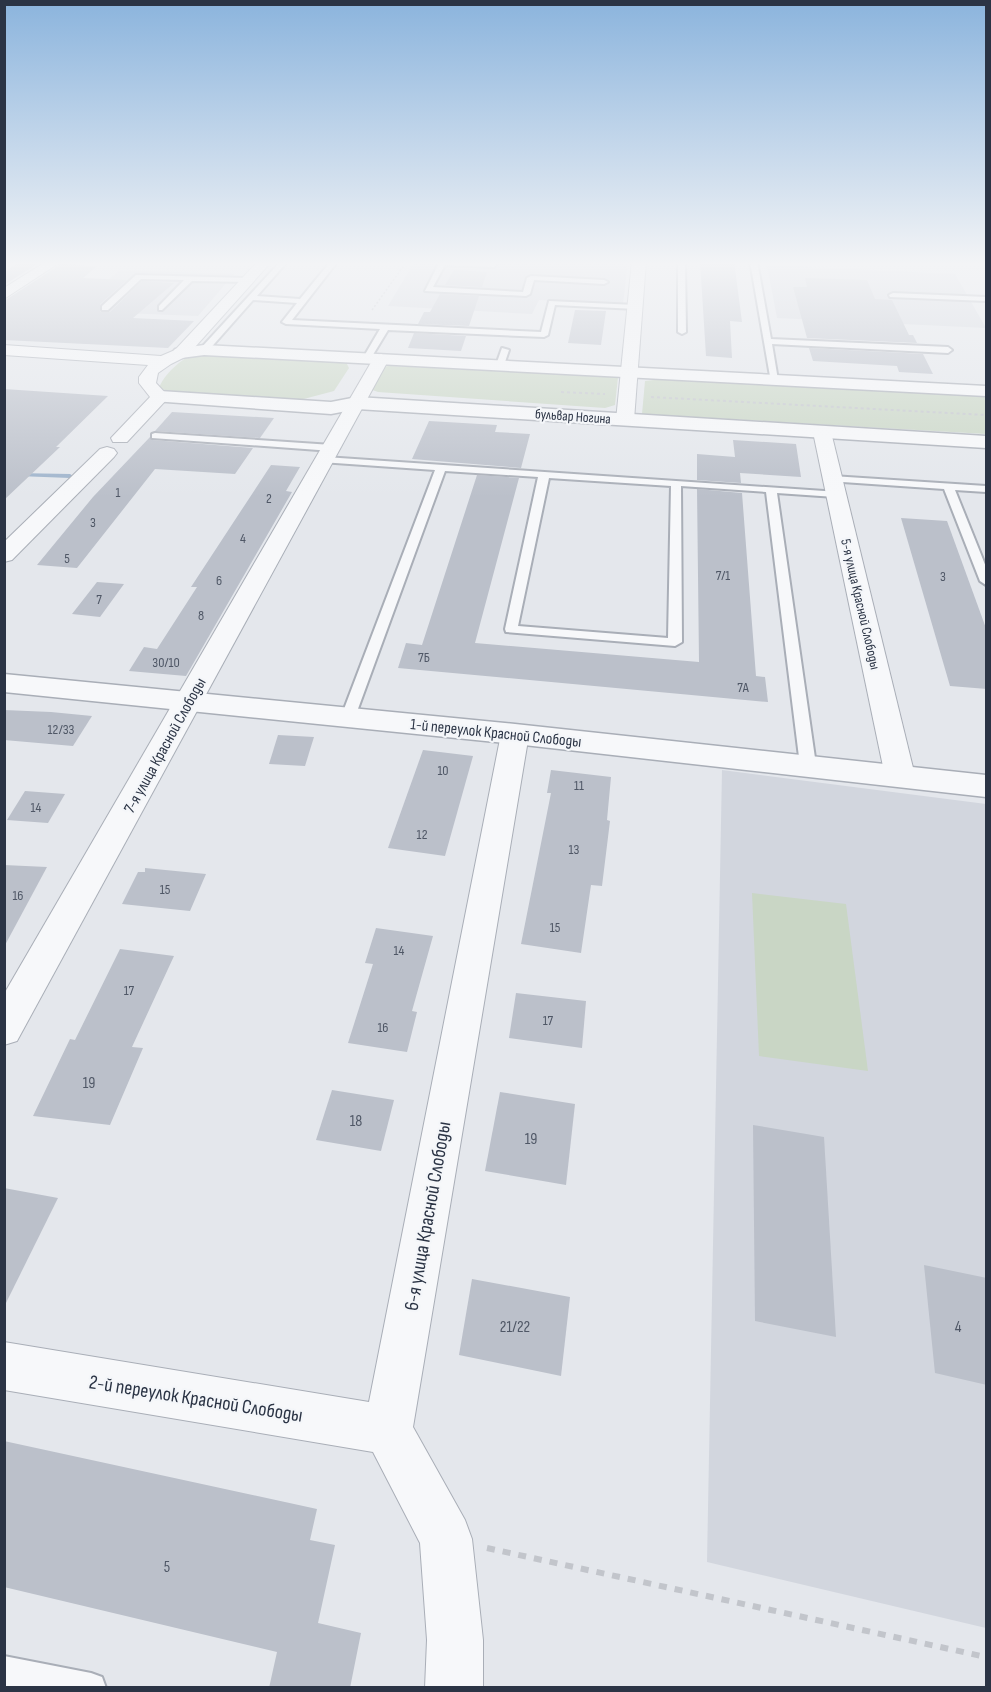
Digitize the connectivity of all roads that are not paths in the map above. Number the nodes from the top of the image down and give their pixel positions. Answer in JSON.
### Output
{"nodes":[{"id":1,"x":193,"y":340,"type":"edge"},
{"id":2,"x":213,"y":340,"type":"edge"},
{"id":3,"x":381,"y":340,"type":"edge"},
{"id":4,"x":508,"y":340,"type":"edge"},
{"id":5,"x":633,"y":340,"type":"edge"},
{"id":6,"x":767,"y":341,"type":"joint"},
{"id":7,"x":4,"y":350,"type":"edge"},
{"id":8,"x":204,"y":350,"type":"junction"},
{"id":9,"x":948,"y":350,"type":"dead end"},
{"id":10,"x":181,"y":353,"type":"junction"},
{"id":11,"x":504,"y":353,"type":"junction"},
{"id":12,"x":374,"y":359,"type":"junction"},
{"id":13,"x":164,"y":361,"type":"junction"},
{"id":14,"x":630,"y":372,"type":"junction"},
{"id":15,"x":774,"y":380,"type":"junction"},
{"id":16,"x":987,"y":391,"type":"edge"},
{"id":17,"x":160,"y":398,"type":"junction"},
{"id":18,"x":357,"y":403,"type":"junction"},
{"id":19,"x":625,"y":420,"type":"junction"},
{"id":20,"x":822,"y":432,"type":"junction"},
{"id":21,"x":154,"y":436,"type":"dead end"},
{"id":22,"x":987,"y":442,"type":"edge"},
{"id":23,"x":328,"y":454,"type":"junction"},
{"id":24,"x":441,"y":468,"type":"junction"},
{"id":25,"x":543,"y":475,"type":"junction"},
{"id":26,"x":676,"y":483,"type":"junction"},
{"id":27,"x":833,"y":486,"type":"junction"},
{"id":28,"x":948,"y":486,"type":"junction"},
{"id":29,"x":771,"y":489,"type":"junction"},
{"id":30,"x":987,"y":489,"type":"edge"},
{"id":31,"x":4,"y":555,"type":"edge"},
{"id":32,"x":987,"y":581,"type":"edge"},
{"id":33,"x":4,"y":683,"type":"edge"},
{"id":34,"x":189,"y":701,"type":"junction"},
{"id":35,"x":348,"y":717,"type":"junction"},
{"id":36,"x":515,"y":734,"type":"junction"},
{"id":37,"x":808,"y":765,"type":"junction"},
{"id":38,"x":900,"y":776,"type":"junction"},
{"id":39,"x":987,"y":786,"type":"edge"},
{"id":40,"x":4,"y":1029,"type":"edge"},
{"id":41,"x":4,"y":1366,"type":"edge"},
{"id":42,"x":388,"y":1430,"type":"junction"},
{"id":43,"x":4,"y":1671,"type":"edge"},
{"id":44,"x":91,"y":1688,"type":"edge"},
{"id":45,"x":454,"y":1688,"type":"edge"}],
"edges":[{"from":1,"to":10,"type":"street"},
{"from":2,"to":8,"type":"lane"},
{"from":3,"to":12,"type":"lane"},
{"from":4,"to":11,"type":"lane"},
{"from":5,"to":14,"type":"street"},
{"from":6,"to":9,"type":"lane"},
{"from":6,"to":15,"type":"lane"},
{"from":7,"to":13,"type":"street"},
{"from":8,"to":10,"type":"street"},
{"from":8,"to":12,"type":"street"},
{"from":10,"to":13,"type":"street"},
{"from":11,"to":12,"type":"street"},
{"from":11,"to":14,"type":"street"},
{"from":12,"to":18,"type":"street","name":"7-я улица Красной Слободы"},
{"from":13,"to":17,"type":"street"},
{"from":14,"to":15,"type":"street"},
{"from":14,"to":19,"type":"street"},
{"from":15,"to":16,"type":"street"},
{"from":17,"to":18,"type":"street","name":"бульвар Ногина"},
{"from":17,"to":31,"type":"street"},
{"from":18,"to":19,"type":"street","name":"бульвар Ногина"},
{"from":18,"to":23,"type":"street","name":"7-я улица Красной Слободы"},
{"from":19,"to":20,"type":"street","name":"бульвар Ногина"},
{"from":20,"to":22,"type":"street","name":"бульвар Ногина"},
{"from":20,"to":27,"type":"street","name":"5-я улица Красной Слободы"},
{"from":21,"to":23,"type":"lane"},
{"from":23,"to":24,"type":"lane"},
{"from":23,"to":34,"type":"street","name":"7-я улица Красной Слободы"},
{"from":24,"to":25,"type":"lane"},
{"from":24,"to":35,"type":"lane"},
{"from":25,"to":26,"type":"lane"},
{"from":25,"to":26,"type":"lane"},
{"from":26,"to":29,"type":"lane"},
{"from":27,"to":28,"type":"lane"},
{"from":27,"to":29,"type":"lane"},
{"from":27,"to":38,"type":"street","name":"5-я улица Красной Слободы"},
{"from":28,"to":30,"type":"lane"},
{"from":28,"to":32,"type":"lane"},
{"from":29,"to":37,"type":"lane"},
{"from":33,"to":34,"type":"street","name":"1-й переулок Красной Слободы"},
{"from":34,"to":35,"type":"street","name":"1-й переулок Красной Слободы"},
{"from":34,"to":40,"type":"street","name":"7-я улица Красной Слободы"},
{"from":35,"to":36,"type":"street","name":"1-й переулок Красной Слободы"},
{"from":36,"to":37,"type":"street","name":"1-й переулок Красной Слободы"},
{"from":36,"to":42,"type":"street","name":"6-я улица Красной Слободы"},
{"from":37,"to":38,"type":"street","name":"1-й переулок Красной Слободы"},
{"from":38,"to":39,"type":"street","name":"1-й переулок Красной Слободы"},
{"from":41,"to":42,"type":"street","name":"2-й переулок Красной Слободы"},
{"from":42,"to":45,"type":"street"},
{"from":43,"to":44,"type":"lane"}]}
